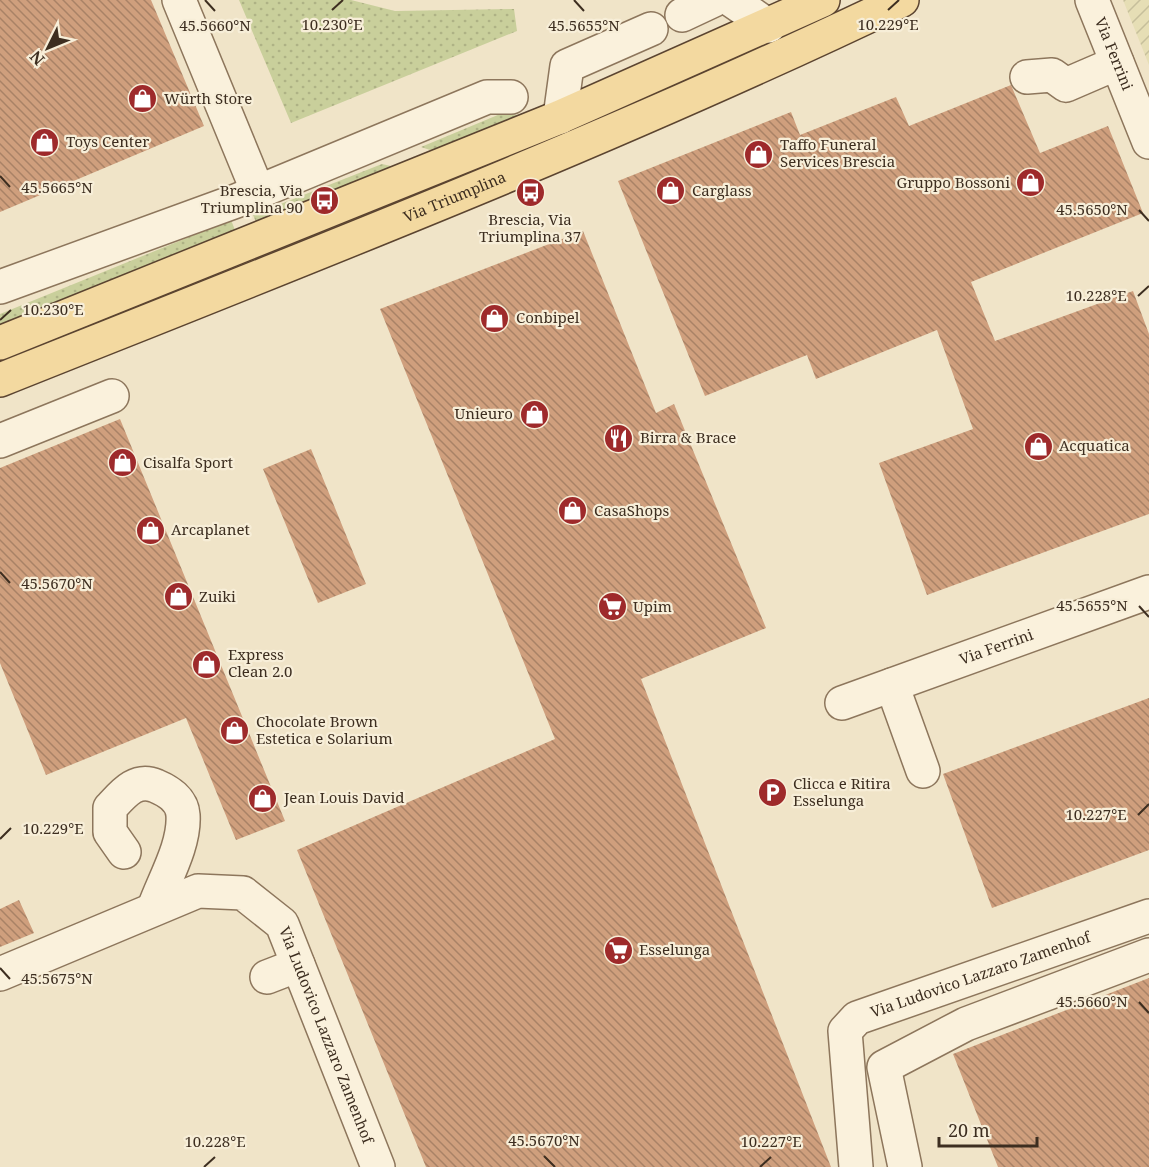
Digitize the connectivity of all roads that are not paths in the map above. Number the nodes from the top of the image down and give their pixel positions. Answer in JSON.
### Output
{"nodes":[{"id":1,"x":179,"y":0,"type":"edge"},
{"id":2,"x":714,"y":0,"type":"edge"},
{"id":3,"x":731,"y":0,"type":"edge"},
{"id":4,"x":823,"y":0,"type":"edge"},
{"id":5,"x":902,"y":0,"type":"edge"},
{"id":6,"x":1092,"y":0,"type":"edge"},
{"id":7,"x":682,"y":15,"type":"dead end"},
{"id":8,"x":769,"y":26,"type":"junction"},
{"id":9,"x":651,"y":29,"type":"dead end"},
{"id":10,"x":1117,"y":63,"type":"junction"},
{"id":11,"x":1027,"y":77,"type":"dead end"},
{"id":12,"x":511,"y":97,"type":"dead end"},
{"id":13,"x":560,"y":117,"type":"junction"},
{"id":14,"x":383,"y":140,"type":"junction"},
{"id":15,"x":1149,"y":142,"type":"edge"},
{"id":16,"x":431,"y":169,"type":"junction"},
{"id":17,"x":258,"y":192,"type":"junction"},
{"id":18,"x":0,"y":287,"type":"edge"},
{"id":19,"x":0,"y":343,"type":"edge"},
{"id":20,"x":0,"y":380,"type":"edge"},
{"id":21,"x":112,"y":396,"type":"dead end"},
{"id":22,"x":0,"y":441,"type":"edge"},
{"id":23,"x":1149,"y":592,"type":"edge"},
{"id":24,"x":892,"y":685,"type":"junction"},
{"id":25,"x":842,"y":703,"type":"dead end"},
{"id":26,"x":923,"y":771,"type":"dead end"},
{"id":27,"x":124,"y":852,"type":"dead end"},
{"id":28,"x":154,"y":908,"type":"junction"},
{"id":29,"x":1149,"y":916,"type":"edge"},
{"id":30,"x":1149,"y":955,"type":"edge"},
{"id":31,"x":298,"y":965,"type":"junction"},
{"id":32,"x":0,"y":974,"type":"edge"},
{"id":33,"x":267,"y":977,"type":"dead end"},
{"id":34,"x":378,"y":1167,"type":"edge"},
{"id":35,"x":856,"y":1167,"type":"edge"},
{"id":36,"x":905,"y":1167,"type":"edge"}],
"edges":[{"from":1,"to":17,"type":"street"},
{"from":2,"to":7,"type":"street"},
{"from":3,"to":8,"type":"street"},
{"from":4,"to":8,"type":"main road"},
{"from":5,"to":20,"type":"main road","name":"Via Triumplina"},
{"from":6,"to":10,"type":"street","name":"Via Ferrini"},
{"from":8,"to":13,"type":"main road"},
{"from":9,"to":13,"type":"street"},
{"from":10,"to":11,"type":"street"},
{"from":10,"to":15,"type":"street","name":"Via Ferrini"},
{"from":12,"to":14,"type":"street"},
{"from":13,"to":16,"type":"main road"},
{"from":14,"to":16,"type":"street"},
{"from":14,"to":17,"type":"street"},
{"from":16,"to":19,"type":"main road"},
{"from":17,"to":18,"type":"street"},
{"from":21,"to":22,"type":"street"},
{"from":23,"to":24,"type":"street","name":"Via Ferrini"},
{"from":24,"to":25,"type":"street","name":"Via Ferrini"},
{"from":24,"to":26,"type":"street"},
{"from":27,"to":28,"type":"street"},
{"from":28,"to":31,"type":"street","name":"Via Ludovico Lazzaro Zamenhof"},
{"from":28,"to":32,"type":"street","name":"Via Ludovico Lazzaro Zamenhof"},
{"from":29,"to":35,"type":"street","name":"Via Ludovico Lazzaro Zamenhof"},
{"from":30,"to":36,"type":"street"},
{"from":31,"to":33,"type":"street"},
{"from":31,"to":34,"type":"street","name":"Via Ludovico Lazzaro Zamenhof"}]}
